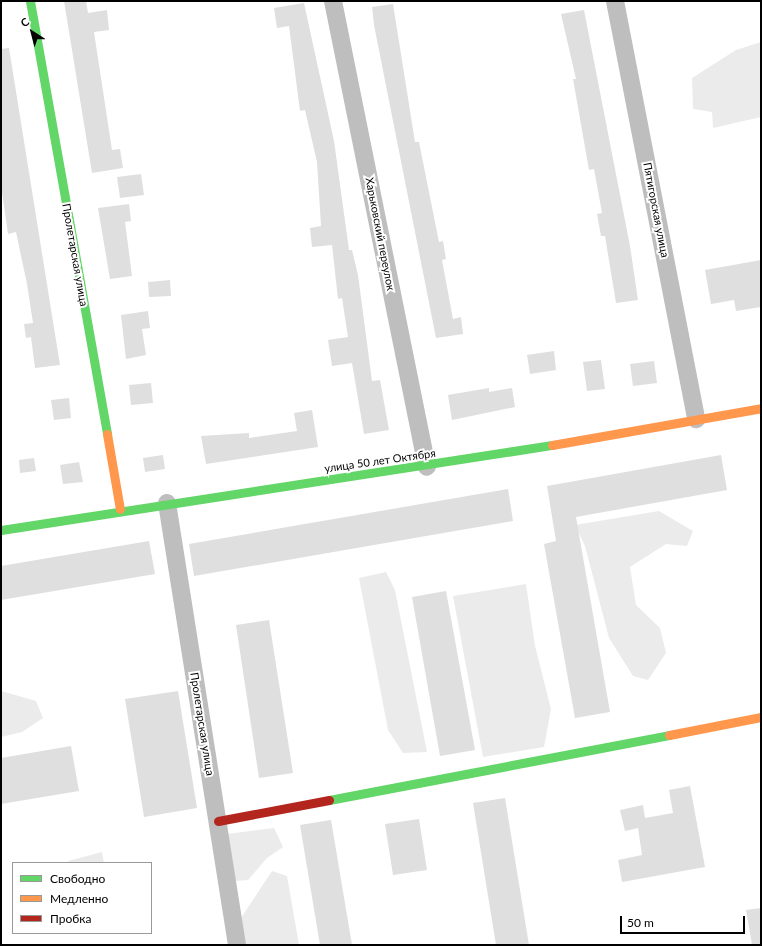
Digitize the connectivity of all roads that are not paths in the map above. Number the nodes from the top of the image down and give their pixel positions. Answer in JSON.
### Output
{"nodes":[{"id":1,"x":30,"y":1,"type":"edge"},
{"id":2,"x":332,"y":1,"type":"edge"},
{"id":3,"x":615,"y":1,"type":"edge"},
{"id":4,"x":761,"y":408,"type":"edge"},
{"id":5,"x":696,"y":419,"type":"junction"},
{"id":6,"x":427,"y":467,"type":"junction"},
{"id":7,"x":166,"y":503,"type":"junction"},
{"id":8,"x":120,"y":508,"type":"junction"},
{"id":9,"x":1,"y":530,"type":"edge"},
{"id":10,"x":761,"y":717,"type":"edge"},
{"id":11,"x":218,"y":821,"type":"junction"},
{"id":12,"x":237,"y":945,"type":"edge"}],
"edges":[{"from":1,"to":8,"type":"street","name":"Пролетарская улица"},
{"from":2,"to":6,"type":"street","name":"Харьковский переулок"},
{"from":3,"to":5,"type":"street","name":"Пятигорская улица"},
{"from":4,"to":5,"type":"street","name":"улица 50 лет Октября"},
{"from":5,"to":6,"type":"street","name":"улица 50 лет Октября"},
{"from":6,"to":7,"type":"street","name":"улица 50 лет Октября"},
{"from":7,"to":8,"type":"street","name":"улица 50 лет Октября"},
{"from":7,"to":11,"type":"street","name":"Пролетарская улица"},
{"from":8,"to":9,"type":"street","name":"улица 50 лет Октября"},
{"from":10,"to":11,"type":"street"},
{"from":11,"to":12,"type":"street","name":"Пролетарская улица"}]}
